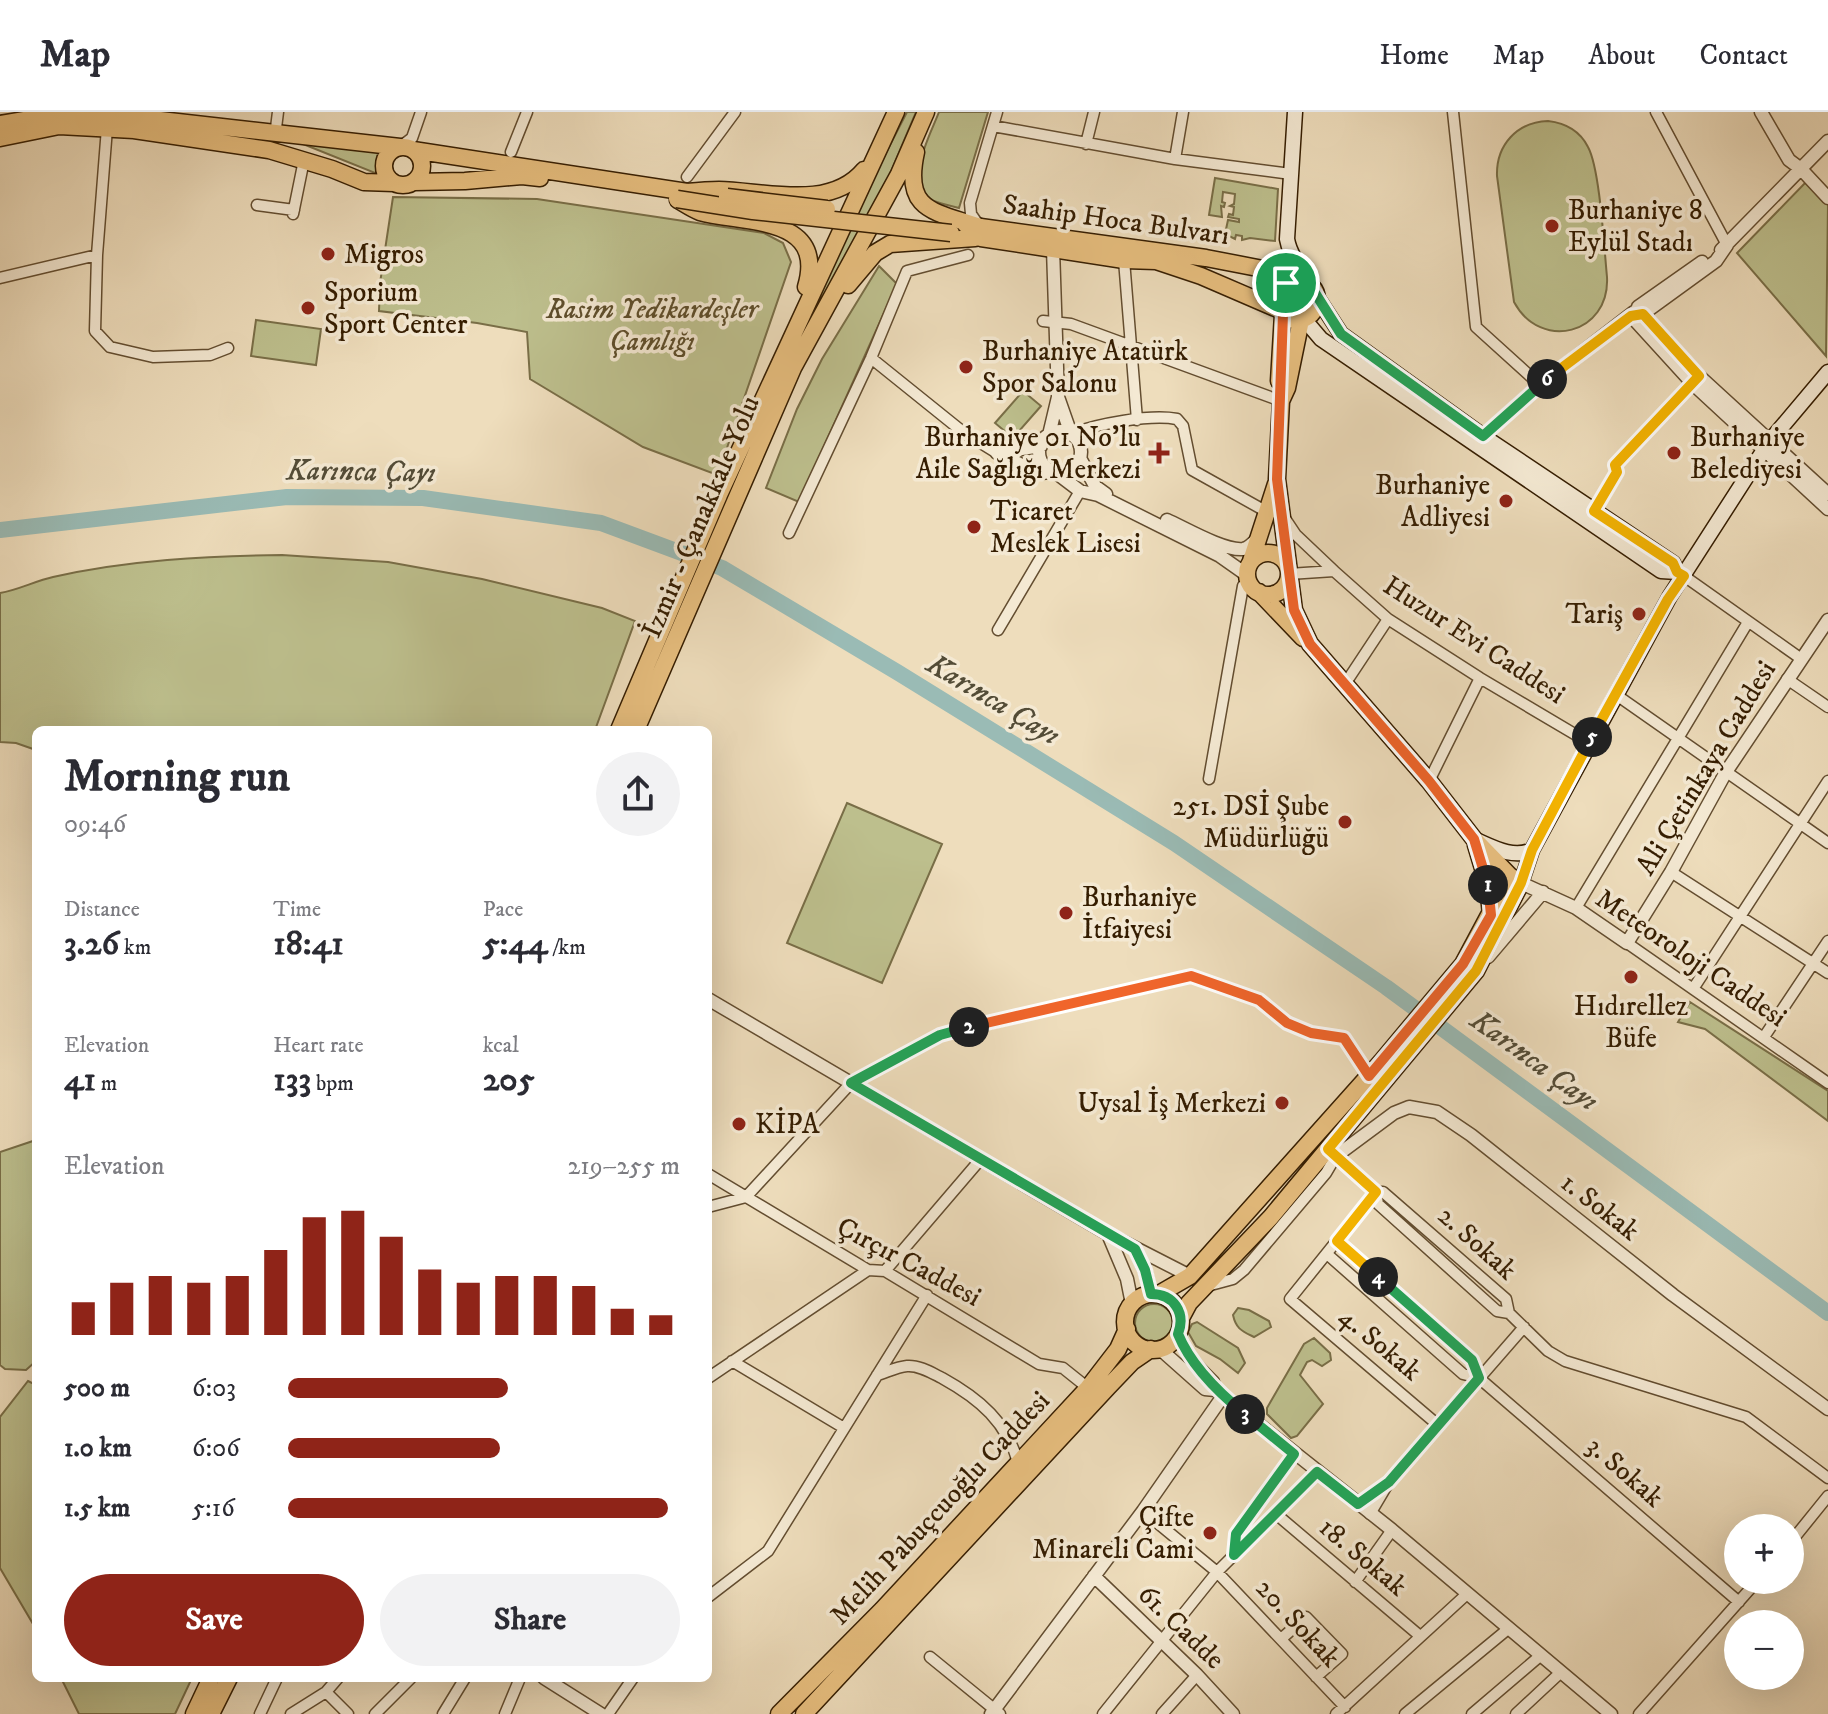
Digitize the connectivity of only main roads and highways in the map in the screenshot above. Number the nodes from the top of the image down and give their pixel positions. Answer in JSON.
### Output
{"nodes":[{"id":1,"x":896,"y":112,"type":"edge"},
{"id":2,"x":926,"y":112,"type":"edge"},
{"id":3,"x":1295,"y":112,"type":"edge"},
{"id":4,"x":125,"y":114,"type":"edge"},
{"id":5,"x":0,"y":124,"type":"edge"},
{"id":6,"x":0,"y":138,"type":"edge"},
{"id":7,"x":408,"y":145,"type":"junction"},
{"id":8,"x":877,"y":153,"type":"junction"},
{"id":9,"x":414,"y":182,"type":"junction"},
{"id":10,"x":394,"y":183,"type":"junction"},
{"id":11,"x":683,"y":189,"type":"junction"},
{"id":12,"x":978,"y":232,"type":"junction"},
{"id":13,"x":1287,"y":239,"type":"junction"},
{"id":14,"x":1287,"y":283,"type":"junction"},
{"id":15,"x":1315,"y":292,"type":"junction"},
{"id":16,"x":1282,"y":312,"type":"junction"},
{"id":17,"x":822,"y":317,"type":"junction"},
{"id":18,"x":1302,"y":319,"type":"junction"},
{"id":19,"x":794,"y":332,"type":"junction"},
{"id":20,"x":1828,"y":372,"type":"edge"},
{"id":21,"x":1281,"y":398,"type":"junction"},
{"id":22,"x":1276,"y":515,"type":"junction"},
{"id":23,"x":1289,"y":574,"type":"junction"},
{"id":24,"x":1680,"y":574,"type":"junction"},
{"id":25,"x":1251,"y":578,"type":"junction"},
{"id":26,"x":1310,"y":644,"type":"junction"},
{"id":27,"x":621,"y":726,"type":"edge"},
{"id":28,"x":638,"y":726,"type":"edge"},
{"id":29,"x":1474,"y":839,"type":"junction"},
{"id":30,"x":1532,"y":850,"type":"junction"},
{"id":31,"x":1515,"y":880,"type":"junction"},
{"id":32,"x":1491,"y":915,"type":"junction"},
{"id":33,"x":1470,"y":968,"type":"junction"},
{"id":34,"x":1387,"y":1067,"type":"junction"},
{"id":35,"x":1155,"y":1294,"type":"junction"},
{"id":36,"x":1180,"y":1326,"type":"junction"},
{"id":37,"x":1127,"y":1329,"type":"junction"},
{"id":38,"x":1155,"y":1349,"type":"junction"},
{"id":39,"x":209,"y":1682,"type":"edge"},
{"id":40,"x":227,"y":1682,"type":"edge"},
{"id":41,"x":194,"y":1714,"type":"edge"},
{"id":42,"x":211,"y":1714,"type":"edge"},
{"id":43,"x":779,"y":1714,"type":"edge"},
{"id":44,"x":804,"y":1714,"type":"edge"}],
"edges":[{"from":1,"to":8,"type":"main road","name":"İzmir - Çanakkale Yolu"},
{"from":2,"to":12,"type":"main road"},
{"from":2,"to":17,"type":"main road","name":"İzmir - Çanakkale Yolu"},
{"from":3,"to":13,"type":"main road"},
{"from":4,"to":5,"type":"main road"},
{"from":4,"to":7,"type":"main road"},
{"from":6,"to":10,"type":"main road"},
{"from":7,"to":9,"type":"main road"},
{"from":7,"to":10,"type":"main road"},
{"from":7,"to":11,"type":"main road"},
{"from":8,"to":11,"type":"main road"},
{"from":8,"to":19,"type":"main road","name":"İzmir - Çanakkale Yolu"},
{"from":9,"to":10,"type":"main road"},
{"from":9,"to":11,"type":"main road"},
{"from":11,"to":12,"type":"main road","bridge":true},
{"from":11,"to":19,"type":"main road"},
{"from":12,"to":14,"type":"main road","name":"Saahip Hoca Bulvarı"},
{"from":12,"to":16,"type":"main road","name":"Saahip Hoca Bulvarı"},
{"from":12,"to":17,"type":"main road"},
{"from":13,"to":14,"type":"main road"},
{"from":13,"to":15,"type":"main road"},
{"from":14,"to":15,"type":"main road"},
{"from":14,"to":16,"type":"main road"},
{"from":15,"to":18,"type":"main road"},
{"from":15,"to":24,"type":"main road"},
{"from":16,"to":18,"type":"main road"},
{"from":16,"to":21,"type":"main road"},
{"from":17,"to":28,"type":"main road","name":"İzmir - Çanakkale Yolu"},
{"from":18,"to":21,"type":"main road"},
{"from":18,"to":24,"type":"main road"},
{"from":19,"to":27,"type":"main road","name":"İzmir - Çanakkale Yolu"},
{"from":20,"to":24,"type":"main road"},
{"from":21,"to":22,"type":"main road"},
{"from":22,"to":23,"type":"main road"},
{"from":22,"to":25,"type":"main road"},
{"from":23,"to":25,"type":"main road"},
{"from":23,"to":25,"type":"main road"},
{"from":23,"to":26,"type":"main road"},
{"from":24,"to":30,"type":"main road"},
{"from":25,"to":26,"type":"main road"},
{"from":26,"to":29,"type":"main road"},
{"from":29,"to":30,"type":"main road"},
{"from":29,"to":31,"type":"main road"},
{"from":29,"to":32,"type":"main road"},
{"from":30,"to":31,"type":"main road"},
{"from":31,"to":32,"type":"main road"},
{"from":31,"to":33,"type":"main road"},
{"from":32,"to":33,"type":"main road"},
{"from":33,"to":34,"type":"main road"},
{"from":34,"to":35,"type":"main road"},
{"from":34,"to":36,"type":"main road"},
{"from":35,"to":36,"type":"main road"},
{"from":35,"to":37,"type":"main road"},
{"from":36,"to":38,"type":"main road"},
{"from":37,"to":38,"type":"main road"},
{"from":37,"to":43,"type":"main road","name":"Melih Pabuçcuoğlu Caddesi"},
{"from":38,"to":44,"type":"main road","name":"Melih Pabuçcuoğlu Caddesi"},
{"from":39,"to":41,"type":"main road"},
{"from":40,"to":42,"type":"main road"}]}
